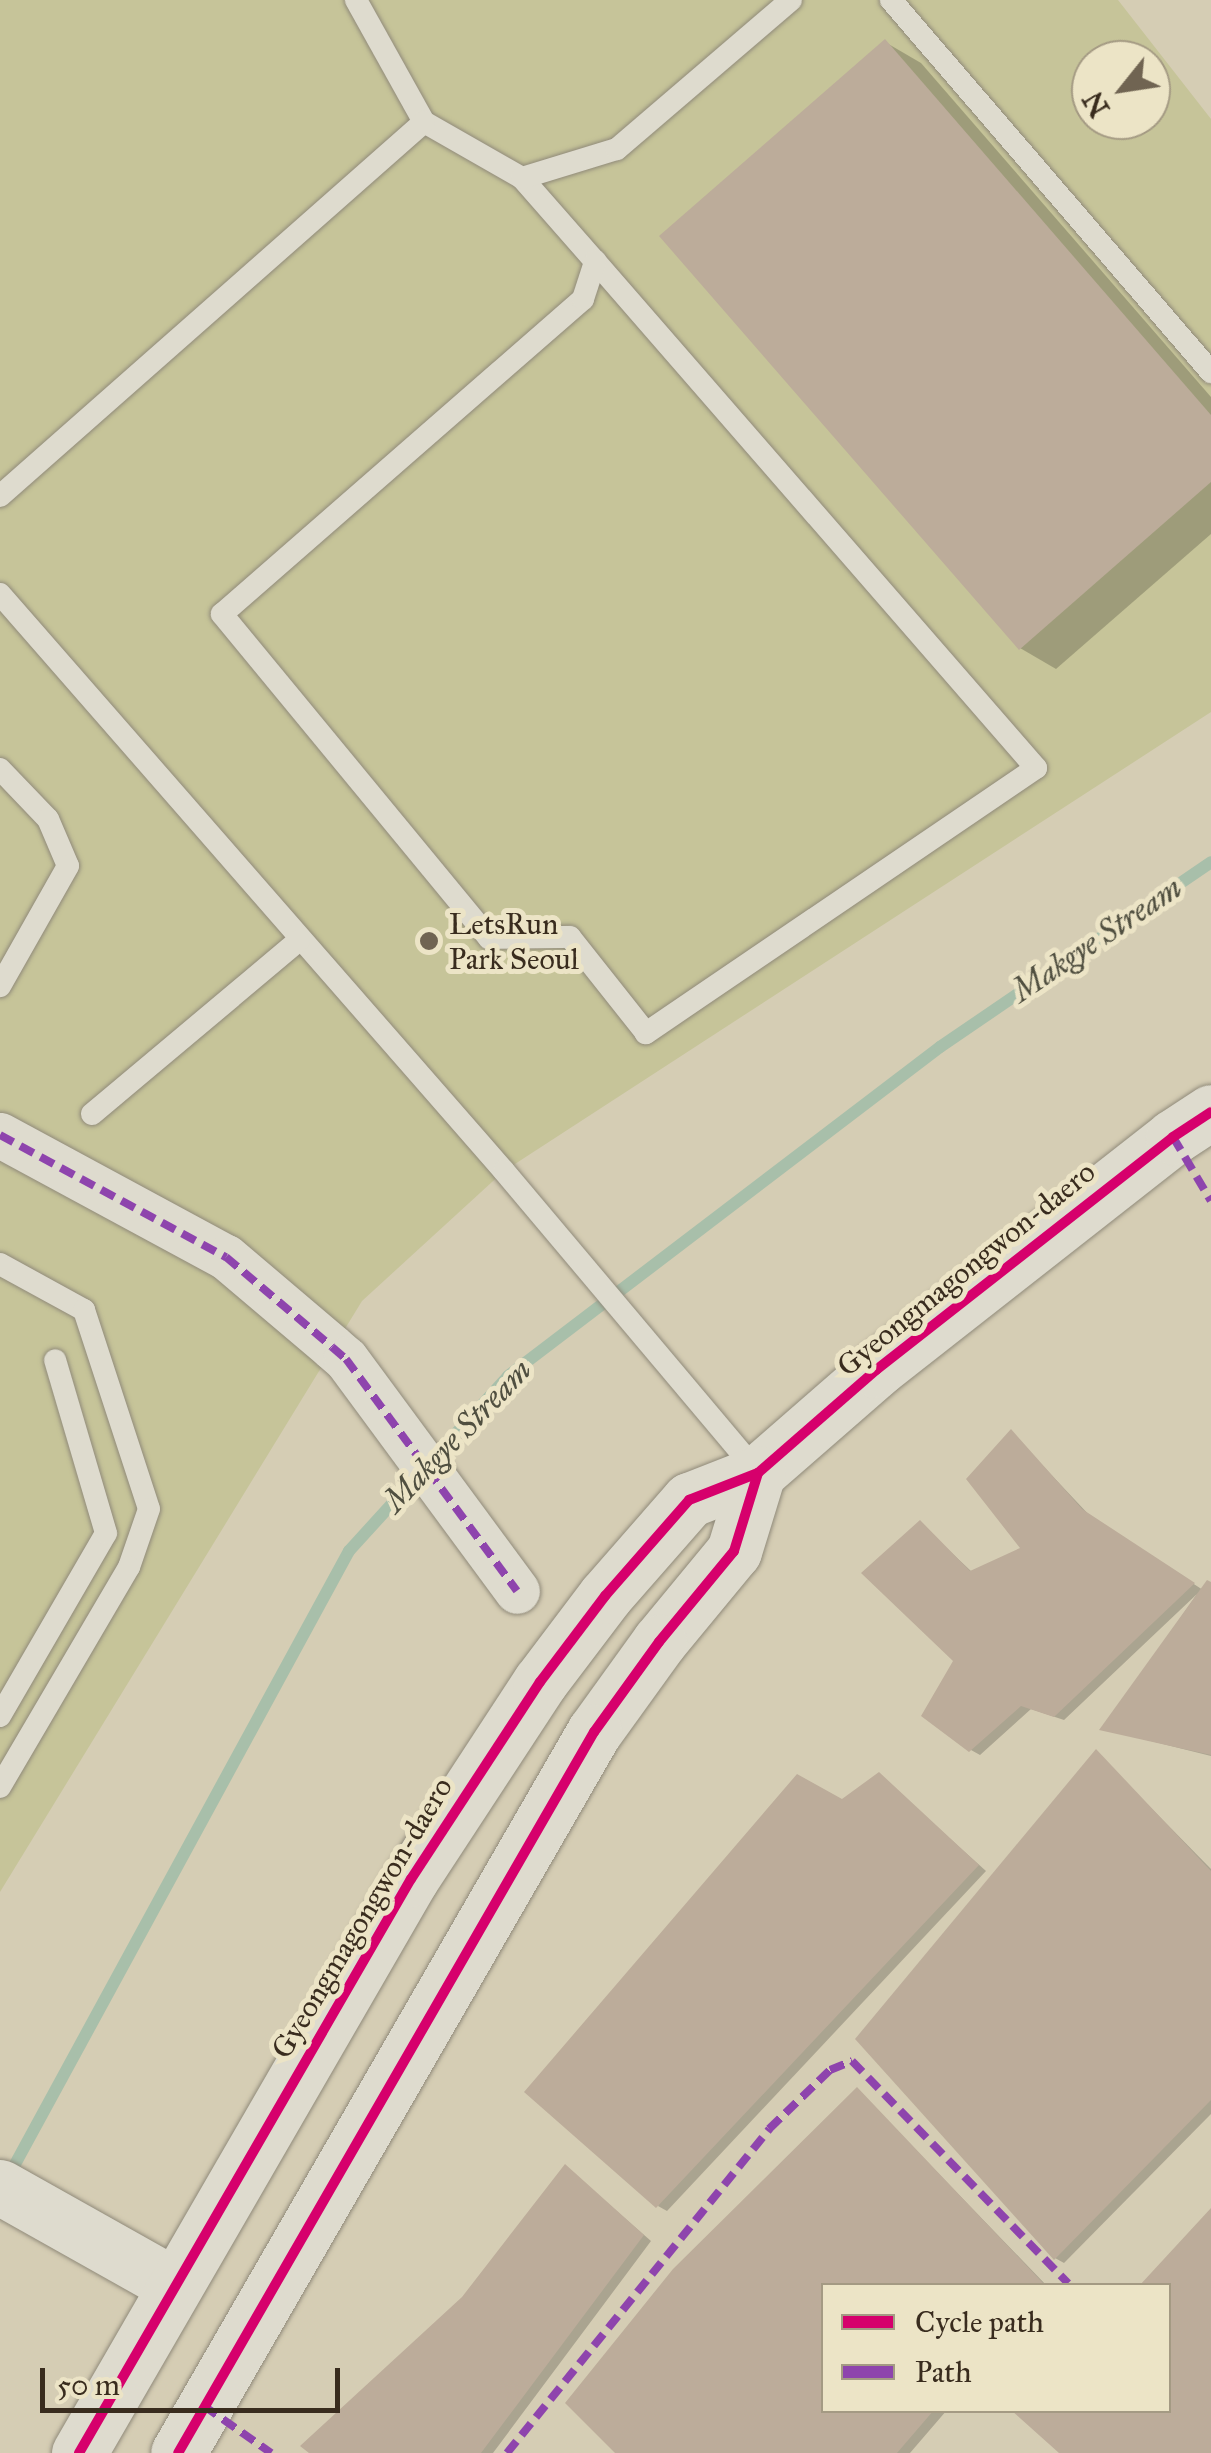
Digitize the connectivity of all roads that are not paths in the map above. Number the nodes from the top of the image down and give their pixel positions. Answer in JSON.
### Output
{"nodes":[{"id":1,"x":356,"y":0,"type":"edge"},
{"id":2,"x":791,"y":0,"type":"edge"},
{"id":3,"x":892,"y":0,"type":"edge"},
{"id":4,"x":424,"y":122,"type":"junction"},
{"id":5,"x":522,"y":178,"type":"junction"},
{"id":6,"x":595,"y":260,"type":"junction"},
{"id":7,"x":1211,"y":372,"type":"edge"},
{"id":8,"x":0,"y":496,"type":"edge"},
{"id":9,"x":0,"y":594,"type":"edge"},
{"id":10,"x":0,"y":769,"type":"edge"},
{"id":11,"x":299,"y":940,"type":"junction"},
{"id":12,"x":0,"y":986,"type":"edge"},
{"id":13,"x":1211,"y":1112,"type":"edge"},
{"id":14,"x":92,"y":1114,"type":"dead end"},
{"id":15,"x":0,"y":1136,"type":"edge"},
{"id":16,"x":0,"y":1264,"type":"edge"},
{"id":17,"x":55,"y":1360,"type":"dead end"},
{"id":18,"x":758,"y":1473,"type":"junction"},
{"id":19,"x":517,"y":1591,"type":"dead end"},
{"id":20,"x":0,"y":1716,"type":"edge"},
{"id":21,"x":0,"y":1788,"type":"edge"},
{"id":22,"x":0,"y":2187,"type":"edge"},
{"id":23,"x":173,"y":2284,"type":"junction"},
{"id":24,"x":79,"y":2453,"type":"edge"},
{"id":25,"x":178,"y":2453,"type":"edge"}],
"edges":[{"from":1,"to":4,"type":"lane"},
{"from":2,"to":5,"type":"lane"},
{"from":3,"to":7,"type":"lane"},
{"from":4,"to":5,"type":"lane"},
{"from":4,"to":8,"type":"lane"},
{"from":5,"to":6,"type":"lane"},
{"from":6,"to":6,"type":"lane"},
{"from":9,"to":11,"type":"lane"},
{"from":10,"to":12,"type":"lane"},
{"from":11,"to":14,"type":"lane"},
{"from":11,"to":18,"type":"lane"},
{"from":13,"to":18,"type":"street","name":"Gyeongmagongwon-daero"},
{"from":15,"to":19,"type":"street"},
{"from":16,"to":21,"type":"lane"},
{"from":17,"to":20,"type":"lane"},
{"from":18,"to":23,"type":"street","name":"Gyeongmagongwon-daero"},
{"from":18,"to":25,"type":"street"},
{"from":22,"to":23,"type":"street"},
{"from":23,"to":24,"type":"street","name":"Gyeongmagongwon-daero"}]}
